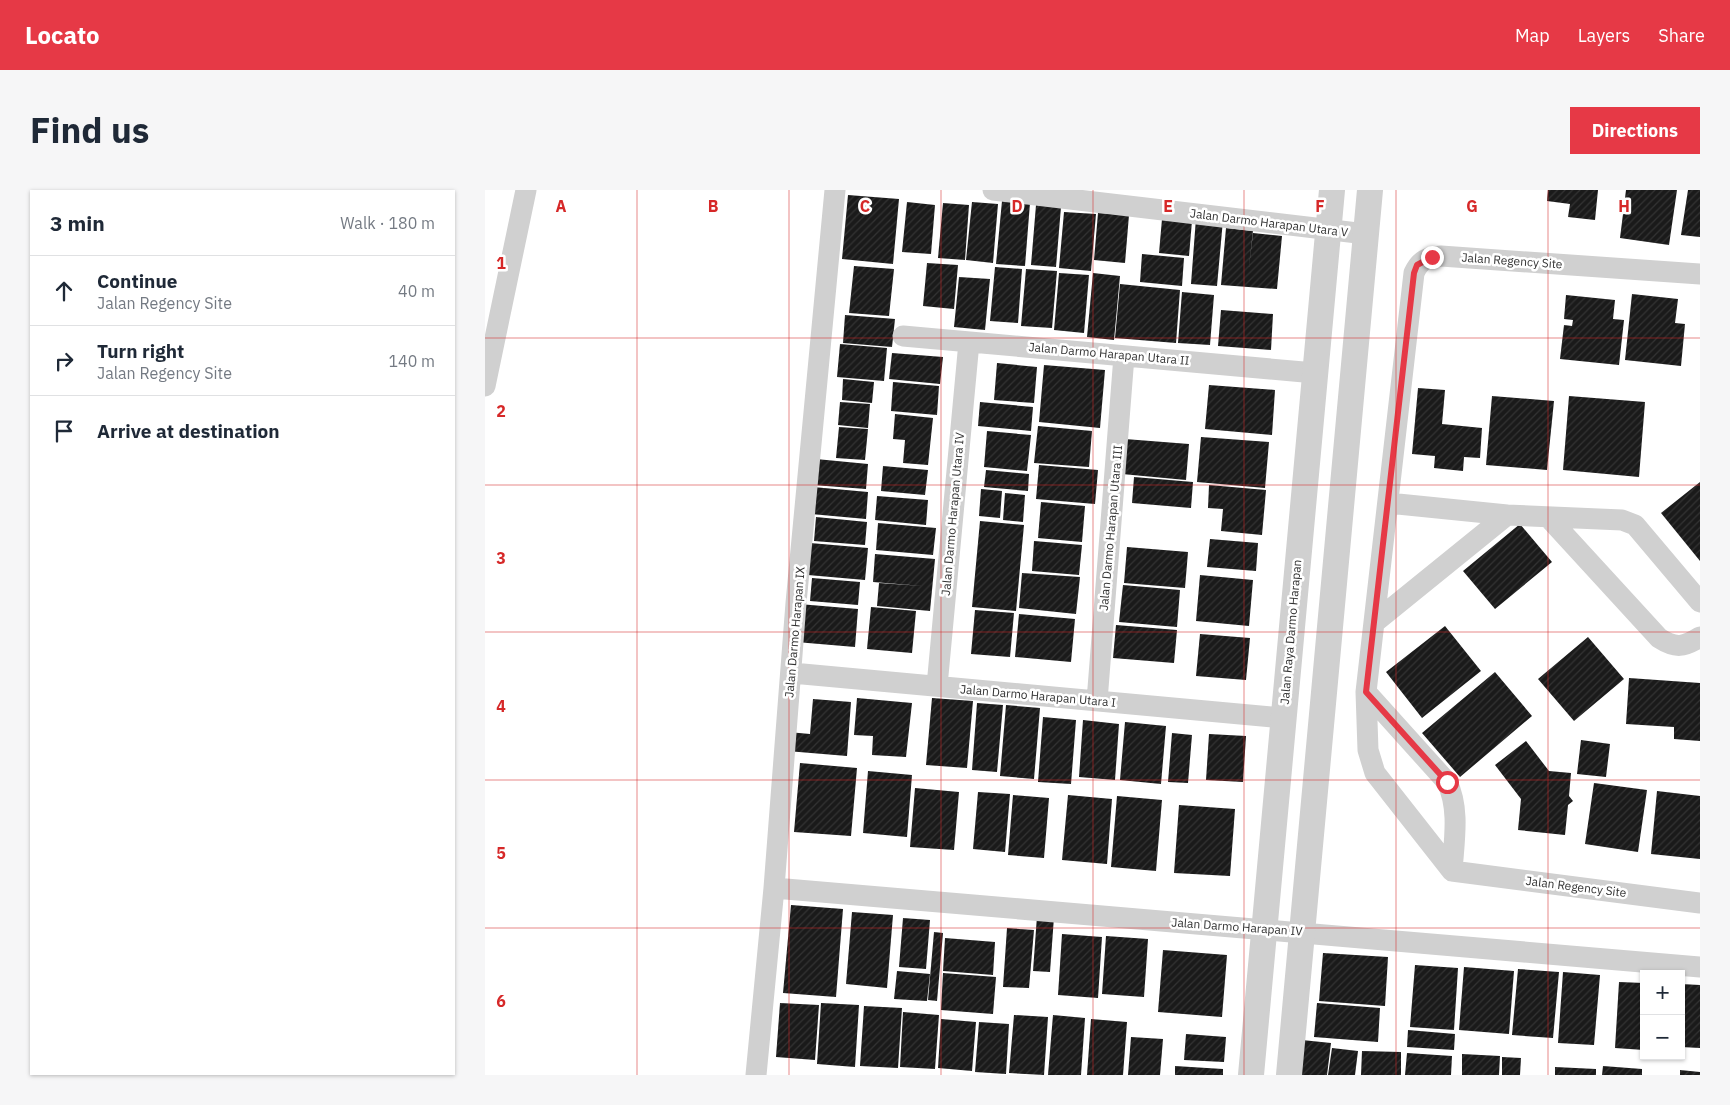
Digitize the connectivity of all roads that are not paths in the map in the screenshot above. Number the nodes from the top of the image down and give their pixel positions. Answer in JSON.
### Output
{"nodes":[{"id":1,"x":526,"y":190,"type":"edge"},
{"id":2,"x":835,"y":190,"type":"edge"},
{"id":3,"x":993,"y":190,"type":"edge"},
{"id":4,"x":1332,"y":190,"type":"edge"},
{"id":5,"x":1370,"y":190,"type":"edge"},
{"id":6,"x":1328,"y":231,"type":"junction"},
{"id":7,"x":1366,"y":234,"type":"junction"},
{"id":8,"x":1700,"y":274,"type":"edge"},
{"id":9,"x":903,"y":336,"type":"dead end"},
{"id":10,"x":969,"y":342,"type":"junction"},
{"id":11,"x":1124,"y":356,"type":"junction"},
{"id":12,"x":1315,"y":373,"type":"junction"},
{"id":13,"x":485,"y":386,"type":"edge"},
{"id":14,"x":1388,"y":503,"type":"junction"},
{"id":15,"x":1507,"y":514,"type":"junction"},
{"id":16,"x":1548,"y":517,"type":"junction"},
{"id":17,"x":1700,"y":602,"type":"edge"},
{"id":18,"x":1375,"y":622,"type":"junction"},
{"id":19,"x":1700,"y":637,"type":"edge"},
{"id":20,"x":791,"y":673,"type":"junction"},
{"id":21,"x":937,"y":686,"type":"junction"},
{"id":22,"x":1366,"y":692,"type":"junction"},
{"id":23,"x":1097,"y":701,"type":"junction"},
{"id":24,"x":1283,"y":718,"type":"junction"},
{"id":25,"x":1452,"y":870,"type":"junction"},
{"id":26,"x":774,"y":888,"type":"junction"},
{"id":27,"x":1700,"y":903,"type":"edge"},
{"id":28,"x":1264,"y":930,"type":"junction"},
{"id":29,"x":1301,"y":932,"type":"junction"},
{"id":30,"x":1700,"y":967,"type":"edge"},
{"id":31,"x":756,"y":1075,"type":"edge"},
{"id":32,"x":1251,"y":1075,"type":"edge"},
{"id":33,"x":1289,"y":1075,"type":"edge"}],
"edges":[{"from":1,"to":13,"type":"street"},
{"from":2,"to":20,"type":"street","name":"Jalan Darmo Harapan IX"},
{"from":3,"to":6,"type":"street","name":"Jalan Darmo Harapan Utara V"},
{"from":4,"to":6,"type":"street","name":"Jalan Raya Darmo Harapan"},
{"from":5,"to":7,"type":"street"},
{"from":6,"to":7,"type":"street","name":"Jalan Darmo Harapan Utara V"},
{"from":6,"to":12,"type":"street","name":"Jalan Raya Darmo Harapan"},
{"from":7,"to":29,"type":"street"},
{"from":8,"to":14,"type":"street","name":"Jalan Regency Site"},
{"from":9,"to":10,"type":"street","name":"Jalan Darmo Harapan Utara II"},
{"from":10,"to":11,"type":"street","name":"Jalan Darmo Harapan Utara II"},
{"from":10,"to":21,"type":"street","name":"Jalan Darmo Harapan Utara IV"},
{"from":11,"to":12,"type":"street","name":"Jalan Darmo Harapan Utara II"},
{"from":11,"to":23,"type":"street","name":"Jalan Darmo Harapan Utara III"},
{"from":12,"to":24,"type":"street","name":"Jalan Raya Darmo Harapan"},
{"from":14,"to":15,"type":"street"},
{"from":14,"to":18,"type":"street","name":"Jalan Regency Site"},
{"from":15,"to":16,"type":"street"},
{"from":15,"to":18,"type":"street"},
{"from":16,"to":17,"type":"street"},
{"from":16,"to":19,"type":"street"},
{"from":18,"to":22,"type":"street","name":"Jalan Regency Site"},
{"from":20,"to":21,"type":"street","name":"Jalan Darmo Harapan Utara I"},
{"from":20,"to":26,"type":"street","name":"Jalan Darmo Harapan IX"},
{"from":21,"to":23,"type":"street","name":"Jalan Darmo Harapan Utara I"},
{"from":22,"to":25,"type":"street","name":"Jalan Regency Site"},
{"from":22,"to":25,"type":"street"},
{"from":23,"to":24,"type":"street","name":"Jalan Darmo Harapan Utara I"},
{"from":24,"to":28,"type":"street","name":"Jalan Raya Darmo Harapan"},
{"from":25,"to":27,"type":"street","name":"Jalan Regency Site"},
{"from":26,"to":28,"type":"street","name":"Jalan Darmo Harapan IV"},
{"from":26,"to":31,"type":"street","name":"Jalan Darmo Harapan IX"},
{"from":28,"to":29,"type":"street","name":"Jalan Darmo Harapan IV"},
{"from":28,"to":32,"type":"street","name":"Jalan Raya Darmo Harapan"},
{"from":29,"to":30,"type":"street","name":"Jalan Darmo Harapan IV"},
{"from":29,"to":33,"type":"street"}]}
